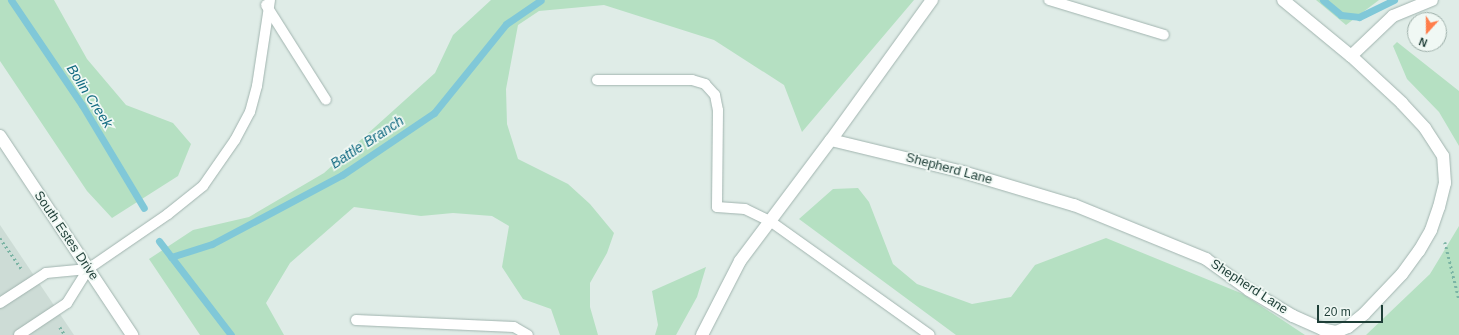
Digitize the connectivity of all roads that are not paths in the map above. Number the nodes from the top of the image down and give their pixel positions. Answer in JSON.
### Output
{"nodes":[{"id":1,"x":932,"y":0,"type":"edge"},
{"id":2,"x":1049,"y":0,"type":"edge"},
{"id":3,"x":1283,"y":0,"type":"edge"},
{"id":4,"x":1432,"y":0,"type":"edge"},
{"id":5,"x":266,"y":2,"type":"edge"},
{"id":6,"x":1164,"y":35,"type":"dead end"},
{"id":7,"x":1350,"y":56,"type":"junction"},
{"id":8,"x":597,"y":80,"type":"dead end"},
{"id":9,"x":326,"y":100,"type":"dead end"},
{"id":10,"x":0,"y":136,"type":"edge"},
{"id":11,"x":831,"y":140,"type":"junction"},
{"id":12,"x":770,"y":221,"type":"junction"},
{"id":13,"x":88,"y":269,"type":"junction"},
{"id":14,"x":2,"y":298,"type":"edge"},
{"id":15,"x":356,"y":320,"type":"dead end"},
{"id":16,"x":19,"y":335,"type":"edge"},
{"id":17,"x":132,"y":335,"type":"edge"},
{"id":18,"x":528,"y":335,"type":"edge"},
{"id":19,"x":702,"y":335,"type":"edge"},
{"id":20,"x":930,"y":335,"type":"edge"}],
"edges":[{"from":1,"to":11,"type":"street"},
{"from":2,"to":6,"type":"lane"},
{"from":3,"to":7,"type":"street","name":"Shepherd Lane"},
{"from":4,"to":7,"type":"street"},
{"from":5,"to":9,"type":"lane"},
{"from":5,"to":13,"type":"lane"},
{"from":7,"to":11,"type":"street","name":"Shepherd Lane"},
{"from":8,"to":12,"type":"lane"},
{"from":10,"to":13,"type":"street","name":"South Estes Drive"},
{"from":11,"to":12,"type":"street"},
{"from":12,"to":19,"type":"street"},
{"from":12,"to":20,"type":"lane"},
{"from":13,"to":14,"type":"lane"},
{"from":13,"to":16,"type":"lane"},
{"from":13,"to":17,"type":"street","name":"South Estes Drive"},
{"from":15,"to":18,"type":"lane"}]}
